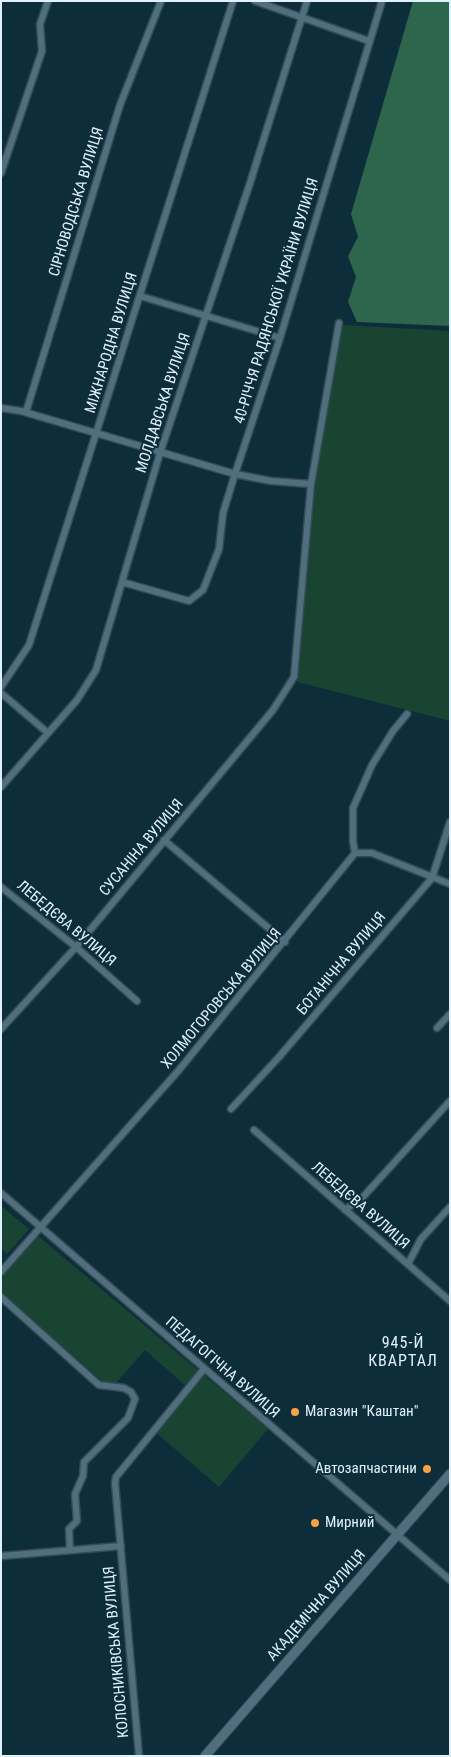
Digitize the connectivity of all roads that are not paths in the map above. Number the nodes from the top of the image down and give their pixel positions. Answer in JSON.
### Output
{"nodes":[{"id":1,"x":48,"y":1,"type":"edge"},
{"id":2,"x":161,"y":1,"type":"edge"},
{"id":3,"x":233,"y":1,"type":"edge"},
{"id":4,"x":255,"y":1,"type":"edge"},
{"id":5,"x":307,"y":1,"type":"edge"},
{"id":6,"x":382,"y":1,"type":"edge"},
{"id":7,"x":302,"y":17,"type":"junction"},
{"id":8,"x":369,"y":41,"type":"junction"},
{"id":9,"x":1,"y":173,"type":"edge"},
{"id":10,"x":140,"y":296,"type":"junction"},
{"id":11,"x":206,"y":316,"type":"junction"},
{"id":12,"x":340,"y":322,"type":"dead end"},
{"id":13,"x":280,"y":338,"type":"junction"},
{"id":14,"x":1,"y":408,"type":"edge"},
{"id":15,"x":26,"y":412,"type":"junction"},
{"id":16,"x":96,"y":435,"type":"junction"},
{"id":17,"x":160,"y":453,"type":"junction"},
{"id":18,"x":235,"y":474,"type":"junction"},
{"id":19,"x":311,"y":484,"type":"junction"},
{"id":20,"x":122,"y":582,"type":"junction"},
{"id":21,"x":1,"y":687,"type":"edge"},
{"id":22,"x":1,"y":693,"type":"edge"},
{"id":23,"x":407,"y":714,"type":"dead end"},
{"id":24,"x":48,"y":734,"type":"junction"},
{"id":25,"x":1,"y":787,"type":"edge"},
{"id":26,"x":450,"y":822,"type":"edge"},
{"id":27,"x":164,"y":840,"type":"junction"},
{"id":28,"x":355,"y":853,"type":"junction"},
{"id":29,"x":432,"y":878,"type":"junction"},
{"id":30,"x":450,"y":884,"type":"edge"},
{"id":31,"x":1,"y":887,"type":"edge"},
{"id":32,"x":284,"y":942,"type":"junction"},
{"id":33,"x":76,"y":947,"type":"junction"},
{"id":34,"x":138,"y":1001,"type":"dead end"},
{"id":35,"x":450,"y":1014,"type":"edge"},
{"id":36,"x":437,"y":1028,"type":"dead end"},
{"id":37,"x":1,"y":1029,"type":"edge"},
{"id":38,"x":450,"y":1101,"type":"edge"},
{"id":39,"x":231,"y":1109,"type":"dead end"},
{"id":40,"x":254,"y":1130,"type":"dead end"},
{"id":41,"x":1,"y":1194,"type":"edge"},
{"id":42,"x":450,"y":1207,"type":"edge"},
{"id":43,"x":344,"y":1210,"type":"junction"},
{"id":44,"x":40,"y":1227,"type":"junction"},
{"id":45,"x":408,"y":1264,"type":"junction"},
{"id":46,"x":1,"y":1272,"type":"edge"},
{"id":47,"x":1,"y":1297,"type":"edge"},
{"id":48,"x":450,"y":1300,"type":"edge"},
{"id":49,"x":204,"y":1369,"type":"junction"},
{"id":50,"x":450,"y":1474,"type":"edge"},
{"id":51,"x":397,"y":1535,"type":"junction"},
{"id":52,"x":121,"y":1546,"type":"junction"},
{"id":53,"x":70,"y":1550,"type":"junction"},
{"id":54,"x":1,"y":1556,"type":"edge"},
{"id":55,"x":450,"y":1580,"type":"edge"},
{"id":56,"x":139,"y":1756,"type":"edge"},
{"id":57,"x":205,"y":1756,"type":"edge"}],
"edges":[{"from":1,"to":9,"type":"street"},
{"from":2,"to":15,"type":"street","name":"СІРНОВОДСЬКА ВУЛИЦЯ"},
{"from":3,"to":10,"type":"street","name":"МІЖНАРОДНА ВУЛИЦЯ"},
{"from":4,"to":7,"type":"street"},
{"from":5,"to":7,"type":"street","name":"МОЛДАВСЬКА ВУЛИЦЯ"},
{"from":6,"to":8,"type":"street","name":"40-РІЧЧЯ РАДЯНСЬКОЇ УКРАЇНИ ВУЛИЦЯ"},
{"from":7,"to":8,"type":"street"},
{"from":7,"to":11,"type":"street","name":"МОЛДАВСЬКА ВУЛИЦЯ"},
{"from":8,"to":13,"type":"street","name":"40-РІЧЧЯ РАДЯНСЬКОЇ УКРАЇНИ ВУЛИЦЯ"},
{"from":10,"to":11,"type":"street"},
{"from":10,"to":16,"type":"street","name":"МІЖНАРОДНА ВУЛИЦЯ"},
{"from":11,"to":13,"type":"street"},
{"from":11,"to":17,"type":"street","name":"МОЛДАВСЬКА ВУЛИЦЯ"},
{"from":12,"to":19,"type":"street"},
{"from":13,"to":18,"type":"street","name":"40-РІЧЧЯ РАДЯНСЬКОЇ УКРАЇНИ ВУЛИЦЯ"},
{"from":14,"to":15,"type":"street"},
{"from":15,"to":16,"type":"street"},
{"from":16,"to":17,"type":"street"},
{"from":16,"to":21,"type":"street","name":"МІЖНАРОДНА ВУЛИЦЯ"},
{"from":17,"to":18,"type":"street"},
{"from":17,"to":20,"type":"street","name":"МОЛДАВСЬКА ВУЛИЦЯ"},
{"from":18,"to":19,"type":"street"},
{"from":18,"to":20,"type":"street","name":"40-РІЧЧЯ РАДЯНСЬКОЇ УКРАЇНИ ВУЛИЦЯ"},
{"from":19,"to":27,"type":"street","name":"СУСАНІНА ВУЛИЦЯ"},
{"from":20,"to":24,"type":"street","name":"МОЛДАВСЬКА ВУЛИЦЯ"},
{"from":22,"to":24,"type":"street"},
{"from":23,"to":28,"type":"street"},
{"from":24,"to":25,"type":"street","name":"МОЛДАВСЬКА ВУЛИЦЯ"},
{"from":26,"to":29,"type":"street","name":"БОТАНІЧНА ВУЛИЦЯ"},
{"from":27,"to":32,"type":"street"},
{"from":27,"to":33,"type":"street","name":"СУСАНІНА ВУЛИЦЯ"},
{"from":28,"to":29,"type":"street"},
{"from":28,"to":32,"type":"street","name":"ХОЛМОГОРОВСЬКА ВУЛИЦЯ"},
{"from":29,"to":30,"type":"street"},
{"from":29,"to":39,"type":"street","name":"БОТАНІЧНА ВУЛИЦЯ"},
{"from":31,"to":33,"type":"street","name":"ЛЕБЕДЄВА ВУЛИЦЯ"},
{"from":32,"to":44,"type":"street","name":"ХОЛМОГОРОВСЬКА ВУЛИЦЯ"},
{"from":33,"to":34,"type":"street","name":"ЛЕБЕДЄВА ВУЛИЦЯ"},
{"from":33,"to":37,"type":"street","name":"СУСАНІНА ВУЛИЦЯ"},
{"from":35,"to":36,"type":"street"},
{"from":38,"to":43,"type":"street"},
{"from":40,"to":43,"type":"street","name":"ЛЕБЕДЄВА ВУЛИЦЯ"},
{"from":41,"to":44,"type":"street","name":"ПЕДАГОГІЧНА ВУЛИЦЯ"},
{"from":42,"to":45,"type":"street"},
{"from":43,"to":45,"type":"street","name":"ЛЕБЕДЄВА ВУЛИЦЯ"},
{"from":44,"to":46,"type":"street","name":"ХОЛМОГОРОВСЬКА ВУЛИЦЯ"},
{"from":44,"to":49,"type":"street","name":"ПЕДАГОГІЧНА ВУЛИЦЯ"},
{"from":45,"to":48,"type":"street","name":"ЛЕБЕДЄВА ВУЛИЦЯ"},
{"from":47,"to":53,"type":"street"},
{"from":49,"to":51,"type":"street","name":"ПЕДАГОГІЧНА ВУЛИЦЯ"},
{"from":49,"to":52,"type":"street","name":"КОЛОСНИКІВСЬКА ВУЛИЦЯ"},
{"from":50,"to":51,"type":"main road","name":"АКАДЕМІЧНА ВУЛИЦЯ"},
{"from":51,"to":55,"type":"street","name":"ПЕДАГОГІЧНА ВУЛИЦЯ"},
{"from":51,"to":57,"type":"main road","name":"АКАДЕМІЧНА ВУЛИЦЯ"},
{"from":52,"to":53,"type":"street"},
{"from":52,"to":56,"type":"street","name":"КОЛОСНИКІВСЬКА ВУЛИЦЯ"},
{"from":53,"to":54,"type":"street"}]}
